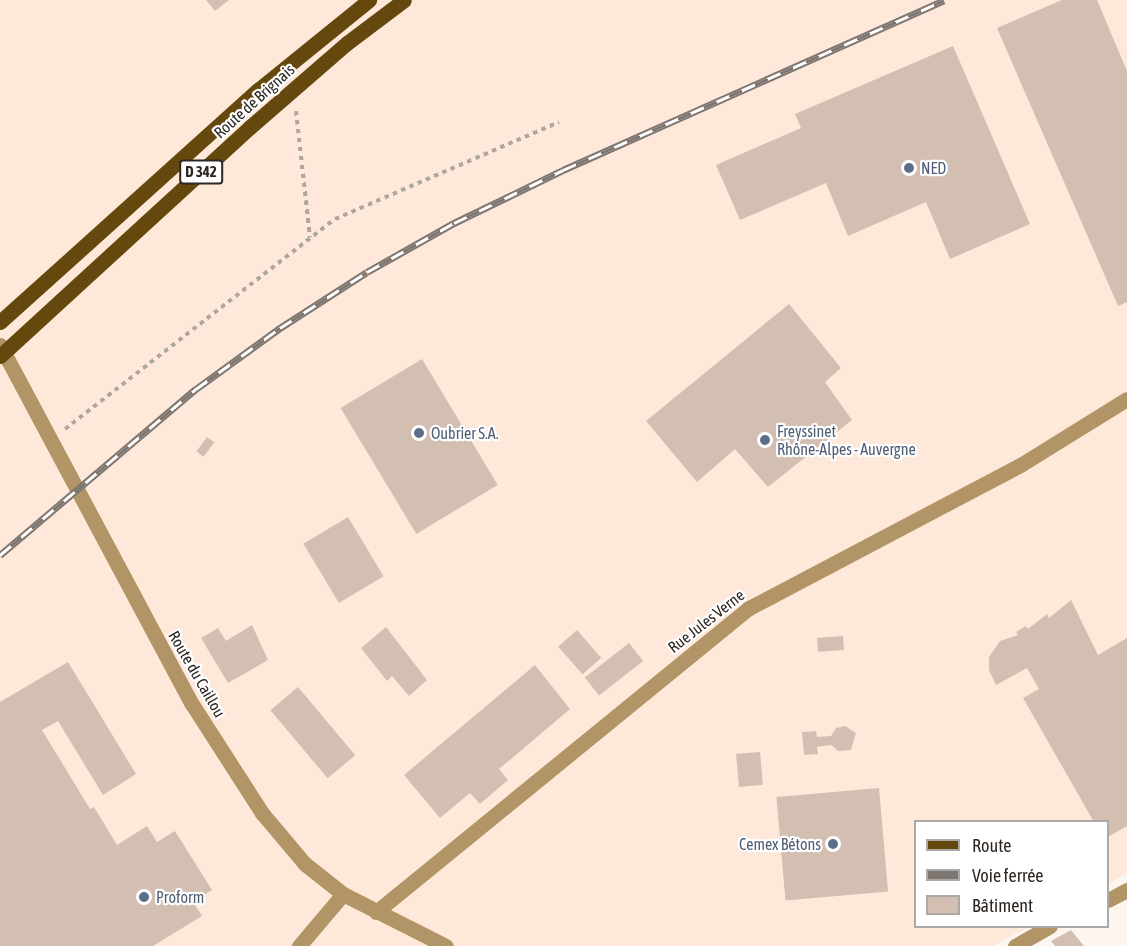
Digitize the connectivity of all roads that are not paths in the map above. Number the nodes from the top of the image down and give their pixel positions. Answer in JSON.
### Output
{"nodes":[{"id":1,"x":369,"y":0,"type":"edge"},
{"id":2,"x":404,"y":0,"type":"edge"},
{"id":3,"x":0,"y":322,"type":"edge"},
{"id":4,"x":2,"y":351,"type":"edge"},
{"id":5,"x":1127,"y":399,"type":"edge"},
{"id":6,"x":1127,"y":890,"type":"edge"},
{"id":7,"x":343,"y":894,"type":"junction"},
{"id":8,"x":1109,"y":899,"type":"edge"},
{"id":9,"x":376,"y":912,"type":"junction"},
{"id":10,"x":1048,"y":928,"type":"edge"},
{"id":11,"x":299,"y":946,"type":"edge"},
{"id":12,"x":446,"y":946,"type":"edge"},
{"id":13,"x":1015,"y":946,"type":"edge"}],
"edges":[{"from":1,"to":3,"type":"main road","name":"Route de Brignais","number":"D 342"},
{"from":2,"to":4,"type":"main road","name":"Route de Brignais","number":"D 342"},
{"from":4,"to":7,"type":"street","name":"Route du Caillou"},
{"from":5,"to":9,"type":"street","name":"Rue Jules Verne"},
{"from":6,"to":8,"type":"street"},
{"from":7,"to":9,"type":"street","name":"Route du Caillou"},
{"from":7,"to":11,"type":"street"},
{"from":9,"to":12,"type":"street","name":"Route du Caillou"},
{"from":10,"to":13,"type":"street"}]}
